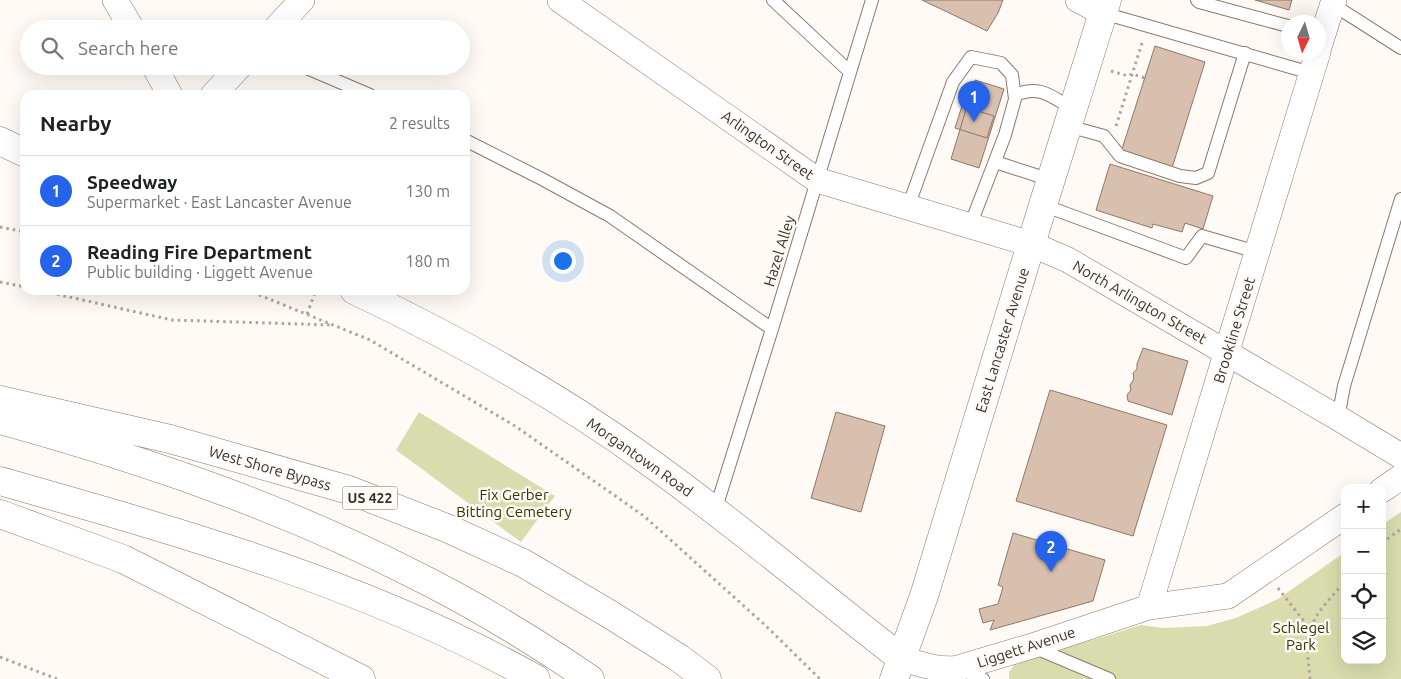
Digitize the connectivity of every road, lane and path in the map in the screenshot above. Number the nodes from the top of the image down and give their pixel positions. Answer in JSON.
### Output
{"nodes":[{"id":1,"x":115,"y":0,"type":"edge"},
{"id":2,"x":302,"y":0,"type":"edge"},
{"id":3,"x":560,"y":0,"type":"edge"},
{"id":4,"x":773,"y":0,"type":"edge"},
{"id":5,"x":872,"y":0,"type":"edge"},
{"id":6,"x":1078,"y":0,"type":"edge"},
{"id":7,"x":1196,"y":0,"type":"edge"},
{"id":8,"x":1333,"y":2,"type":"edge"},
{"id":9,"x":1105,"y":6,"type":"edge"},
{"id":10,"x":127,"y":20,"type":"edge"},
{"id":11,"x":283,"y":20,"type":"edge"},
{"id":12,"x":1281,"y":24,"type":"edge"},
{"id":13,"x":1326,"y":24,"type":"edge"},
{"id":14,"x":1142,"y":43,"type":"dead end"},
{"id":15,"x":1401,"y":48,"type":"edge"},
{"id":16,"x":1281,"y":51,"type":"edge"},
{"id":17,"x":1245,"y":53,"type":"junction"},
{"id":18,"x":1315,"y":60,"type":"edge"},
{"id":19,"x":1111,"y":71,"type":"dead end"},
{"id":20,"x":850,"y":72,"type":"junction"},
{"id":21,"x":1132,"y":74,"type":"junction"},
{"id":22,"x":159,"y":75,"type":"edge"},
{"id":23,"x":232,"y":75,"type":"edge"},
{"id":24,"x":323,"y":75,"type":"edge"},
{"id":25,"x":1145,"y":78,"type":"dead end"},
{"id":26,"x":167,"y":90,"type":"edge"},
{"id":27,"x":218,"y":90,"type":"edge"},
{"id":28,"x":358,"y":90,"type":"edge"},
{"id":29,"x":1015,"y":94,"type":"junction"},
{"id":30,"x":1071,"y":118,"type":"junction"},
{"id":31,"x":1114,"y":135,"type":"dead end"},
{"id":32,"x":0,"y":141,"type":"edge"},
{"id":33,"x":470,"y":143,"type":"edge"},
{"id":34,"x":20,"y":151,"type":"edge"},
{"id":35,"x":995,"y":162,"type":"junction"},
{"id":36,"x":818,"y":180,"type":"junction"},
{"id":37,"x":1051,"y":180,"type":"junction"},
{"id":38,"x":1401,"y":199,"type":"edge"},
{"id":39,"x":1043,"y":205,"type":"junction"},
{"id":40,"x":908,"y":207,"type":"junction"},
{"id":41,"x":970,"y":226,"type":"junction"},
{"id":42,"x":0,"y":227,"type":"edge"},
{"id":43,"x":20,"y":231,"type":"edge"},
{"id":44,"x":1031,"y":244,"type":"junction"},
{"id":45,"x":1257,"y":252,"type":"junction"},
{"id":46,"x":0,"y":282,"type":"edge"},
{"id":47,"x":20,"y":286,"type":"edge"},
{"id":48,"x":60,"y":295,"type":"edge"},
{"id":49,"x":260,"y":295,"type":"edge"},
{"id":50,"x":314,"y":295,"type":"edge"},
{"id":51,"x":364,"y":295,"type":"edge"},
{"id":52,"x":307,"y":314,"type":"junction"},
{"id":53,"x":336,"y":326,"type":"junction"},
{"id":54,"x":772,"y":329,"type":"junction"},
{"id":55,"x":1227,"y":353,"type":"junction"},
{"id":56,"x":0,"y":400,"type":"edge"},
{"id":57,"x":1338,"y":418,"type":"junction"},
{"id":58,"x":0,"y":420,"type":"edge"},
{"id":59,"x":1401,"y":456,"type":"edge"},
{"id":60,"x":1401,"y":477,"type":"edge"},
{"id":61,"x":0,"y":481,"type":"edge"},
{"id":62,"x":1386,"y":487,"type":"edge"},
{"id":63,"x":715,"y":511,"type":"junction"},
{"id":64,"x":0,"y":514,"type":"edge"},
{"id":65,"x":1341,"y":519,"type":"edge"},
{"id":66,"x":1401,"y":529,"type":"edge"},
{"id":67,"x":1386,"y":540,"type":"edge"},
{"id":68,"x":1266,"y":572,"type":"junction"},
{"id":69,"x":1341,"y":586,"type":"edge"},
{"id":70,"x":1149,"y":607,"type":"junction"},
{"id":71,"x":1310,"y":629,"type":"junction"},
{"id":72,"x":1032,"y":646,"type":"junction"},
{"id":73,"x":0,"y":656,"type":"edge"},
{"id":74,"x":958,"y":668,"type":"junction"},
{"id":75,"x":898,"y":669,"type":"edge"},
{"id":76,"x":57,"y":679,"type":"edge"},
{"id":77,"x":361,"y":679,"type":"edge"},
{"id":78,"x":536,"y":679,"type":"edge"},
{"id":79,"x":590,"y":679,"type":"edge"},
{"id":80,"x":707,"y":679,"type":"edge"},
{"id":81,"x":820,"y":679,"type":"edge"},
{"id":82,"x":983,"y":679,"type":"edge"},
{"id":83,"x":1110,"y":679,"type":"edge"},
{"id":84,"x":1310,"y":679,"type":"edge"}],
"edges":[{"from":1,"to":10,"type":"street"},
{"from":2,"to":11,"type":"street"},
{"from":3,"to":36,"type":"street","name":"Arlington Street"},
{"from":4,"to":20,"type":"lane"},
{"from":5,"to":20,"type":"lane","name":"Hazel Alley"},
{"from":6,"to":9,"type":"street"},
{"from":7,"to":12,"type":"lane"},
{"from":8,"to":13,"type":"street","name":"Brookline Street"},
{"from":8,"to":15,"type":"lane"},
{"from":9,"to":17,"type":"lane"},
{"from":9,"to":30,"type":"main road","name":"East Lancaster Avenue"},
{"from":14,"to":21,"type":"path"},
{"from":16,"to":17,"type":"lane"},
{"from":17,"to":30,"type":"lane"},
{"from":18,"to":45,"type":"street","name":"Brookline Street"},
{"from":19,"to":21,"type":"path"},
{"from":20,"to":36,"type":"lane","name":"Hazel Alley"},
{"from":21,"to":25,"type":"path"},
{"from":21,"to":31,"type":"path"},
{"from":22,"to":26,"type":"street"},
{"from":23,"to":27,"type":"street"},
{"from":24,"to":28,"type":"lane"},
{"from":29,"to":30,"type":"lane"},
{"from":29,"to":35,"type":"lane"},
{"from":29,"to":40,"type":"lane"},
{"from":30,"to":37,"type":"main road","name":"East Lancaster Avenue"},
{"from":32,"to":34,"type":"main road"},
{"from":33,"to":54,"type":"lane"},
{"from":35,"to":37,"type":"lane"},
{"from":35,"to":41,"type":"lane"},
{"from":36,"to":40,"type":"street","name":"Arlington Street"},
{"from":36,"to":54,"type":"lane","name":"Hazel Alley"},
{"from":37,"to":39,"type":"main road","name":"East Lancaster Avenue"},
{"from":38,"to":57,"type":"lane"},
{"from":39,"to":44,"type":"main road","name":"East Lancaster Avenue"},
{"from":39,"to":45,"type":"lane"},
{"from":40,"to":41,"type":"street","name":"Arlington Street"},
{"from":41,"to":44,"type":"street","name":"Arlington Street"},
{"from":42,"to":43,"type":"path"},
{"from":44,"to":55,"type":"street","name":"North Arlington Street"},
{"from":44,"to":75,"type":"main road","name":"East Lancaster Avenue"},
{"from":45,"to":55,"type":"street","name":"Brookline Street"},
{"from":46,"to":47,"type":"path"},
{"from":48,"to":53,"type":"path"},
{"from":49,"to":52,"type":"path"},
{"from":50,"to":52,"type":"path"},
{"from":51,"to":63,"type":"main road","name":"Morgantown Road"},
{"from":52,"to":53,"type":"path"},
{"from":53,"to":81,"type":"path"},
{"from":54,"to":63,"type":"lane","name":"Hazel Alley"},
{"from":55,"to":57,"type":"street","name":"North Arlington Street"},
{"from":55,"to":70,"type":"street","name":"Brookline Street"},
{"from":56,"to":80,"type":"main road","name":"West Shore Bypass","number":"US 422"},
{"from":57,"to":59,"type":"street","name":"North Arlington Street"},
{"from":58,"to":79,"type":"main road"},
{"from":60,"to":62,"type":"street"},
{"from":61,"to":78,"type":"main road"},
{"from":63,"to":75,"type":"main road","name":"Morgantown Road"},
{"from":64,"to":77,"type":"main road"},
{"from":65,"to":68,"type":"street","name":"Liggett Avenue"},
{"from":66,"to":67,"type":"path"},
{"from":68,"to":70,"type":"street","name":"Liggett Avenue"},
{"from":68,"to":71,"type":"path"},
{"from":69,"to":71,"type":"path"},
{"from":70,"to":72,"type":"street","name":"Liggett Avenue"},
{"from":71,"to":84,"type":"path"},
{"from":72,"to":74,"type":"street","name":"Liggett Avenue"},
{"from":72,"to":83,"type":"lane"},
{"from":73,"to":76,"type":"path"},
{"from":74,"to":75,"type":"street","name":"Liggett Avenue"},
{"from":74,"to":82,"type":"lane"}]}
